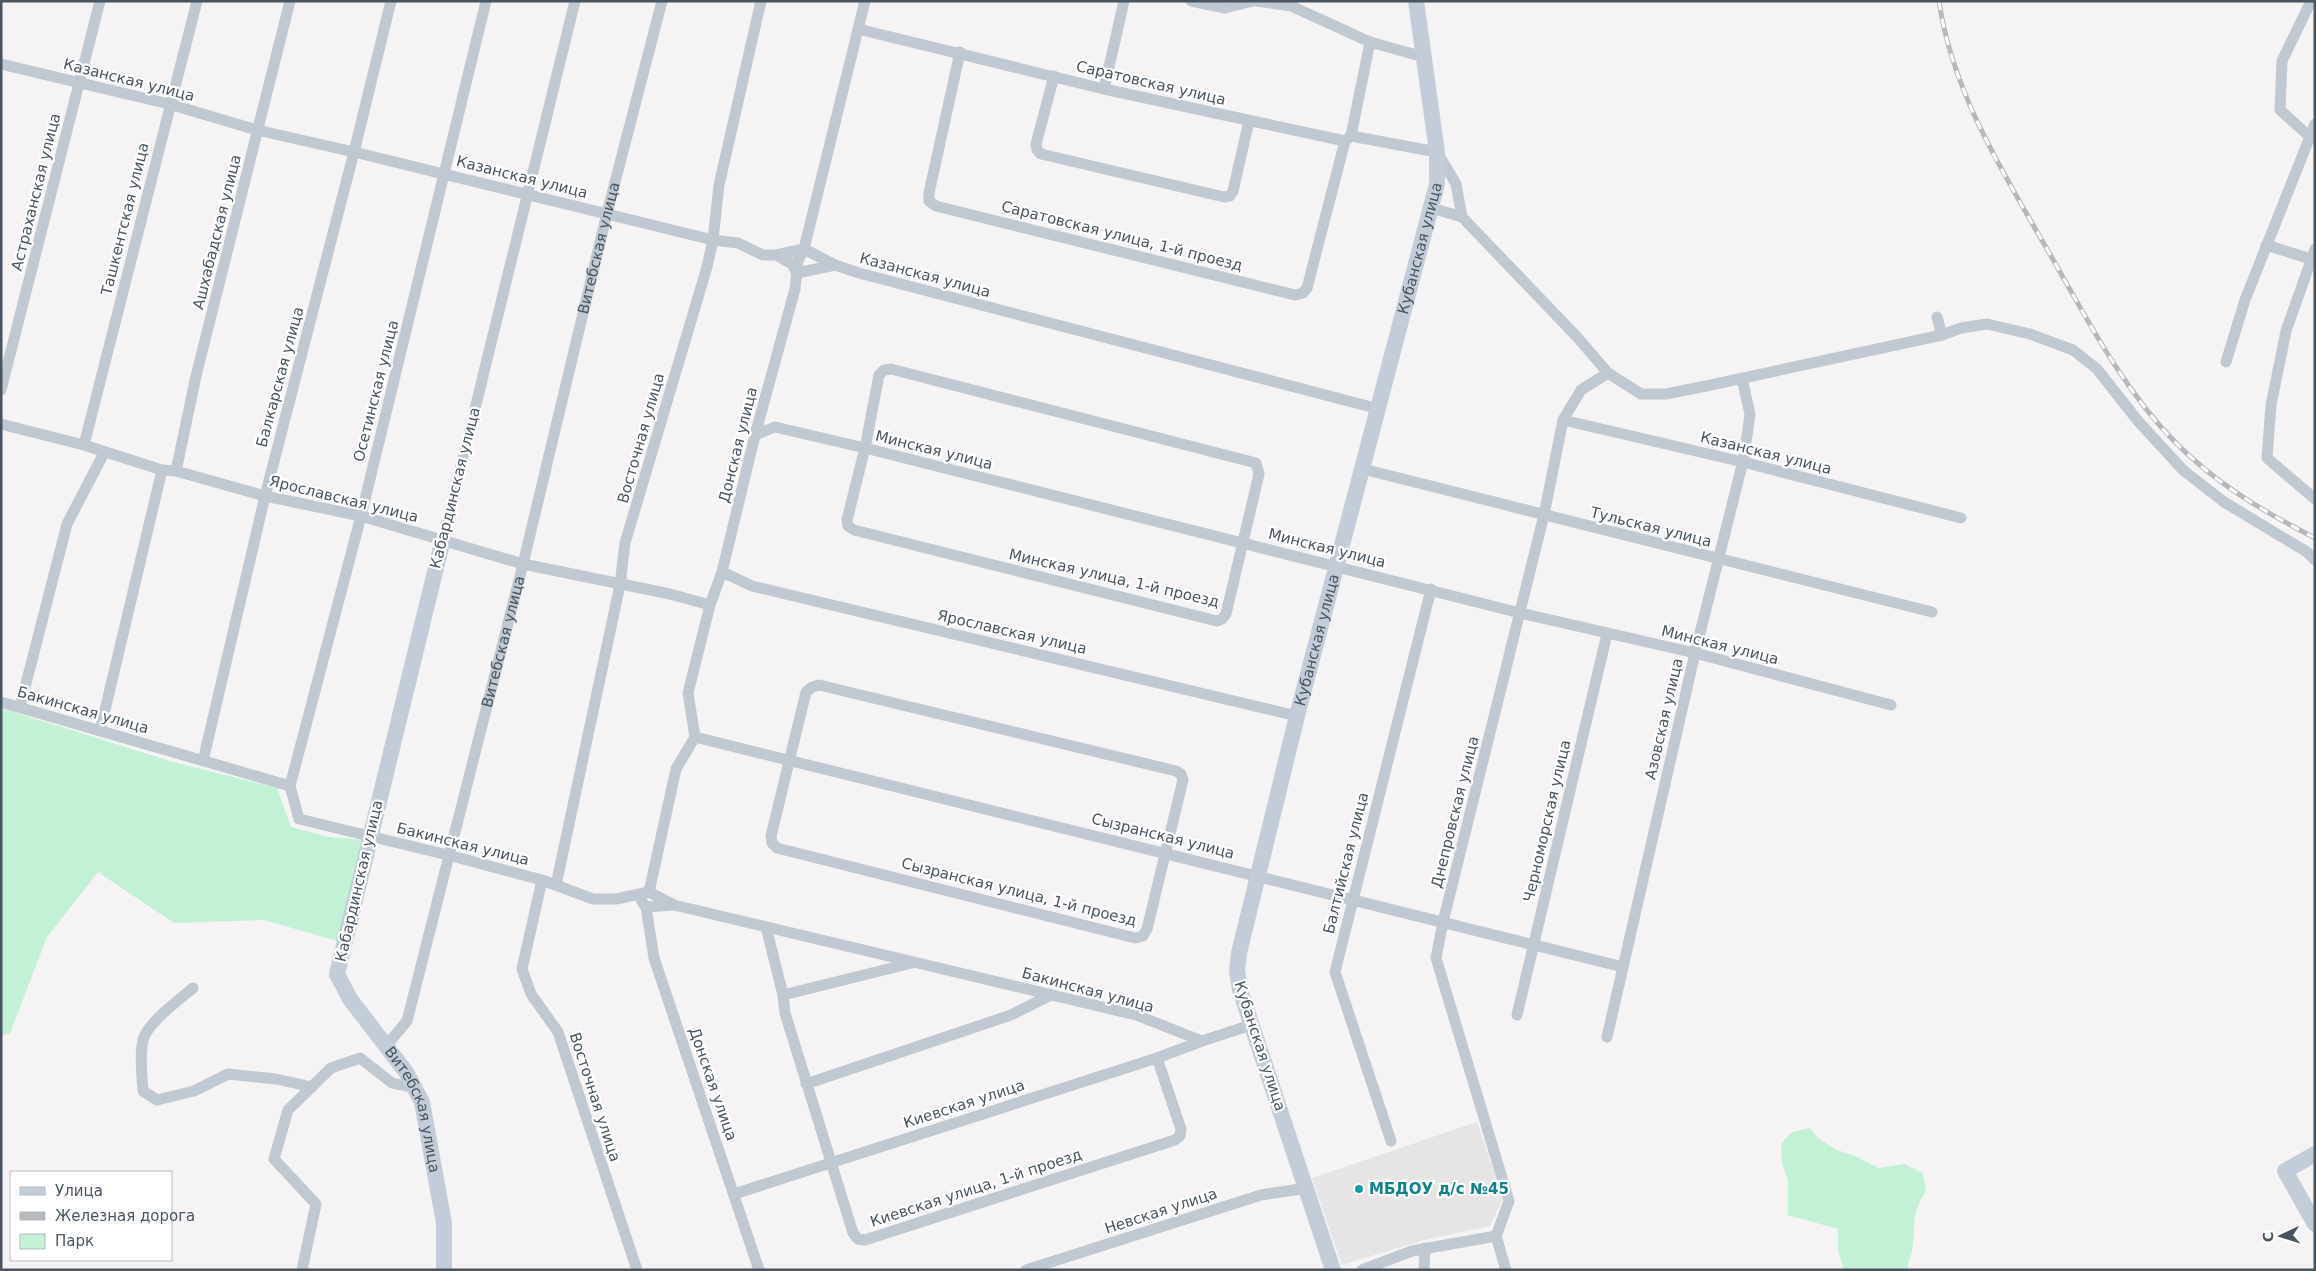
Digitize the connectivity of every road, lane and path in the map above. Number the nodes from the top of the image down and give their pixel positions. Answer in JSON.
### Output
{"nodes":[{"id":1,"x":100,"y":1,"type":"edge"},
{"id":2,"x":196,"y":1,"type":"edge"},
{"id":3,"x":290,"y":1,"type":"edge"},
{"id":4,"x":391,"y":1,"type":"edge"},
{"id":5,"x":486,"y":1,"type":"edge"},
{"id":6,"x":575,"y":1,"type":"edge"},
{"id":7,"x":662,"y":1,"type":"edge"},
{"id":8,"x":761,"y":1,"type":"edge"},
{"id":9,"x":864,"y":1,"type":"edge"},
{"id":10,"x":1124,"y":1,"type":"edge"},
{"id":11,"x":1191,"y":1,"type":"edge"},
{"id":12,"x":1254,"y":1,"type":"edge"},
{"id":13,"x":1416,"y":1,"type":"edge"},
{"id":14,"x":2311,"y":1,"type":"edge"},
{"id":15,"x":1291,"y":4,"type":"edge"},
{"id":16,"x":858,"y":29,"type":"junction"},
{"id":17,"x":1370,"y":42,"type":"junction"},
{"id":18,"x":960,"y":52,"type":"junction"},
{"id":19,"x":1424,"y":57,"type":"junction"},
{"id":20,"x":1,"y":64,"type":"edge"},
{"id":21,"x":1054,"y":76,"type":"junction"},
{"id":22,"x":80,"y":82,"type":"junction"},
{"id":23,"x":1104,"y":88,"type":"junction"},
{"id":24,"x":170,"y":104,"type":"junction"},
{"id":25,"x":1249,"y":120,"type":"junction"},
{"id":26,"x":2315,"y":124,"type":"edge"},
{"id":27,"x":257,"y":130,"type":"junction"},
{"id":28,"x":2308,"y":136,"type":"junction"},
{"id":29,"x":1348,"y":138,"type":"junction"},
{"id":30,"x":354,"y":152,"type":"junction"},
{"id":31,"x":1437,"y":152,"type":"junction"},
{"id":32,"x":444,"y":173,"type":"junction"},
{"id":33,"x":528,"y":196,"type":"junction"},
{"id":34,"x":1432,"y":208,"type":"junction"},
{"id":35,"x":607,"y":213,"type":"junction"},
{"id":36,"x":1462,"y":217,"type":"junction"},
{"id":37,"x":713,"y":240,"type":"junction"},
{"id":38,"x":2266,"y":245,"type":"junction"},
{"id":39,"x":804,"y":248,"type":"junction"},
{"id":40,"x":776,"y":255,"type":"junction"},
{"id":41,"x":2313,"y":259,"type":"edge"},
{"id":42,"x":835,"y":265,"type":"junction"},
{"id":43,"x":797,"y":273,"type":"junction"},
{"id":44,"x":1936,"y":317,"type":"dead end"},
{"id":45,"x":1942,"y":335,"type":"junction"},
{"id":46,"x":2226,"y":362,"type":"dead end"},
{"id":47,"x":1608,"y":373,"type":"junction"},
{"id":48,"x":1742,"y":379,"type":"junction"},
{"id":49,"x":1,"y":390,"type":"edge"},
{"id":50,"x":1379,"y":409,"type":"junction"},
{"id":51,"x":1563,"y":420,"type":"junction"},
{"id":52,"x":1,"y":424,"type":"edge"},
{"id":53,"x":755,"y":435,"type":"junction"},
{"id":54,"x":84,"y":445,"type":"junction"},
{"id":55,"x":865,"y":448,"type":"junction"},
{"id":56,"x":104,"y":453,"type":"junction"},
{"id":57,"x":1743,"y":462,"type":"junction"},
{"id":58,"x":1363,"y":469,"type":"junction"},
{"id":59,"x":162,"y":470,"type":"junction"},
{"id":60,"x":176,"y":471,"type":"junction"},
{"id":61,"x":265,"y":496,"type":"junction"},
{"id":62,"x":2315,"y":500,"type":"edge"},
{"id":63,"x":361,"y":516,"type":"junction"},
{"id":64,"x":1544,"y":516,"type":"junction"},
{"id":65,"x":1961,"y":518,"type":"dead end"},
{"id":66,"x":443,"y":539,"type":"junction"},
{"id":67,"x":1245,"y":543,"type":"junction"},
{"id":68,"x":1719,"y":559,"type":"junction"},
{"id":69,"x":2315,"y":560,"type":"edge"},
{"id":70,"x":524,"y":564,"type":"junction"},
{"id":71,"x":1337,"y":566,"type":"junction"},
{"id":72,"x":722,"y":572,"type":"junction"},
{"id":73,"x":620,"y":585,"type":"junction"},
{"id":74,"x":1431,"y":589,"type":"junction"},
{"id":75,"x":710,"y":606,"type":"junction"},
{"id":76,"x":1932,"y":612,"type":"dead end"},
{"id":77,"x":1520,"y":613,"type":"junction"},
{"id":78,"x":1607,"y":634,"type":"junction"},
{"id":79,"x":1695,"y":653,"type":"junction"},
{"id":80,"x":1,"y":702,"type":"edge"},
{"id":81,"x":1892,"y":705,"type":"dead end"},
{"id":82,"x":20,"y":708,"type":"junction"},
{"id":83,"x":1297,"y":716,"type":"junction"},
{"id":84,"x":100,"y":731,"type":"junction"},
{"id":85,"x":695,"y":737,"type":"junction"},
{"id":86,"x":203,"y":760,"type":"junction"},
{"id":87,"x":789,"y":760,"type":"junction"},
{"id":88,"x":290,"y":786,"type":"junction"},
{"id":89,"x":369,"y":836,"type":"junction"},
{"id":90,"x":1164,"y":852,"type":"junction"},
{"id":91,"x":448,"y":854,"type":"junction"},
{"id":92,"x":1258,"y":875,"type":"junction"},
{"id":93,"x":542,"y":880,"type":"junction"},
{"id":94,"x":556,"y":885,"type":"junction"},
{"id":95,"x":649,"y":892,"type":"junction"},
{"id":96,"x":637,"y":895,"type":"junction"},
{"id":97,"x":1353,"y":899,"type":"junction"},
{"id":98,"x":674,"y":905,"type":"junction"},
{"id":99,"x":646,"y":907,"type":"junction"},
{"id":100,"x":1443,"y":922,"type":"junction"},
{"id":101,"x":766,"y":927,"type":"junction"},
{"id":102,"x":1533,"y":946,"type":"junction"},
{"id":103,"x":913,"y":963,"type":"junction"},
{"id":104,"x":1622,"y":967,"type":"junction"},
{"id":105,"x":193,"y":988,"type":"dead end"},
{"id":106,"x":783,"y":995,"type":"junction"},
{"id":107,"x":1051,"y":995,"type":"junction"},
{"id":108,"x":1517,"y":1015,"type":"dead end"},
{"id":109,"x":1251,"y":1025,"type":"junction"},
{"id":110,"x":1607,"y":1037,"type":"dead end"},
{"id":111,"x":1202,"y":1041,"type":"junction"},
{"id":112,"x":386,"y":1046,"type":"junction"},
{"id":113,"x":1157,"y":1058,"type":"junction"},
{"id":114,"x":806,"y":1084,"type":"junction"},
{"id":115,"x":312,"y":1087,"type":"junction"},
{"id":116,"x":415,"y":1088,"type":"junction"},
{"id":117,"x":1391,"y":1141,"type":"dead end"},
{"id":118,"x":2315,"y":1154,"type":"edge"},
{"id":119,"x":831,"y":1163,"type":"junction"},
{"id":120,"x":1307,"y":1188,"type":"junction"},
{"id":121,"x":734,"y":1194,"type":"junction"},
{"id":122,"x":2315,"y":1224,"type":"edge"},
{"id":123,"x":1496,"y":1236,"type":"junction"},
{"id":124,"x":1425,"y":1248,"type":"junction"},
{"id":125,"x":302,"y":1270,"type":"edge"},
{"id":126,"x":444,"y":1270,"type":"edge"},
{"id":127,"x":636,"y":1270,"type":"edge"},
{"id":128,"x":759,"y":1270,"type":"edge"},
{"id":129,"x":1026,"y":1270,"type":"edge"},
{"id":130,"x":1333,"y":1270,"type":"edge"},
{"id":131,"x":1362,"y":1270,"type":"edge"},
{"id":132,"x":1424,"y":1270,"type":"edge"},
{"id":133,"x":1506,"y":1270,"type":"edge"}],
"edges":[{"from":1,"to":22,"type":"street","name":"Астраханская улица"},
{"from":2,"to":24,"type":"street","name":"Ташкентская улица"},
{"from":3,"to":27,"type":"street","name":"Ашхабадская улица"},
{"from":4,"to":30,"type":"street","name":"Балкарская улица"},
{"from":5,"to":32,"type":"street","name":"Осетинская улица"},
{"from":6,"to":33,"type":"street","name":"Кабардинская улица"},
{"from":7,"to":35,"type":"street","name":"Витебская улица"},
{"from":8,"to":37,"type":"street","name":"Восточная улица"},
{"from":9,"to":16,"type":"street","name":"Донская улица"},
{"from":10,"to":23,"type":"street"},
{"from":11,"to":12,"type":"street"},
{"from":12,"to":15,"type":"street"},
{"from":13,"to":19,"type":"street","name":"Кубанская улица"},
{"from":14,"to":28,"type":"street"},
{"from":15,"to":17,"type":"street"},
{"from":16,"to":18,"type":"street","name":"Саратовская улица"},
{"from":16,"to":39,"type":"street","name":"Донская улица"},
{"from":17,"to":19,"type":"street"},
{"from":17,"to":29,"type":"street"},
{"from":18,"to":21,"type":"street","name":"Саратовская улица"},
{"from":18,"to":29,"type":"street","name":"Саратовская улица, 1-й проезд"},
{"from":19,"to":31,"type":"street","name":"Кубанская улица"},
{"from":20,"to":22,"type":"street","name":"Казанская улица"},
{"from":21,"to":23,"type":"street","name":"Саратовская улица"},
{"from":21,"to":25,"type":"street"},
{"from":22,"to":24,"type":"street","name":"Казанская улица"},
{"from":22,"to":49,"type":"street","name":"Астраханская улица"},
{"from":23,"to":25,"type":"street","name":"Саратовская улица"},
{"from":24,"to":27,"type":"street","name":"Казанская улица"},
{"from":24,"to":54,"type":"street","name":"Ташкентская улица"},
{"from":25,"to":29,"type":"street","name":"Саратовская улица"},
{"from":26,"to":28,"type":"street"},
{"from":27,"to":30,"type":"street","name":"Казанская улица"},
{"from":27,"to":60,"type":"street","name":"Ашхабадская улица"},
{"from":28,"to":38,"type":"street"},
{"from":29,"to":31,"type":"street","name":"Саратовская улица"},
{"from":30,"to":32,"type":"street","name":"Казанская улица"},
{"from":30,"to":61,"type":"street","name":"Балкарская улица"},
{"from":31,"to":34,"type":"street","name":"Кубанская улица"},
{"from":31,"to":36,"type":"street"},
{"from":32,"to":33,"type":"street","name":"Казанская улица"},
{"from":32,"to":63,"type":"street","name":"Осетинская улица"},
{"from":33,"to":35,"type":"street","name":"Казанская улица"},
{"from":33,"to":66,"type":"street","name":"Кабардинская улица"},
{"from":34,"to":36,"type":"street"},
{"from":34,"to":50,"type":"street","name":"Кубанская улица"},
{"from":35,"to":37,"type":"street","name":"Казанская улица"},
{"from":35,"to":70,"type":"street","name":"Витебская улица"},
{"from":36,"to":47,"type":"street"},
{"from":37,"to":40,"type":"street","name":"Казанская улица"},
{"from":37,"to":73,"type":"street","name":"Восточная улица"},
{"from":38,"to":41,"type":"street"},
{"from":38,"to":46,"type":"street"},
{"from":39,"to":40,"type":"street","name":"Казанская улица"},
{"from":39,"to":42,"type":"street","name":"Казанская улица"},
{"from":39,"to":43,"type":"street","name":"Донская улица"},
{"from":40,"to":43,"type":"street"},
{"from":41,"to":62,"type":"street"},
{"from":42,"to":43,"type":"street"},
{"from":42,"to":50,"type":"street","name":"Казанская улица"},
{"from":43,"to":53,"type":"street","name":"Донская улица"},
{"from":44,"to":45,"type":"street"},
{"from":45,"to":48,"type":"street"},
{"from":45,"to":69,"type":"street"},
{"from":47,"to":48,"type":"street"},
{"from":47,"to":51,"type":"street","name":"Днепровская улица"},
{"from":48,"to":57,"type":"street","name":"Азовская улица"},
{"from":50,"to":58,"type":"street","name":"Кубанская улица"},
{"from":51,"to":57,"type":"street","name":"Казанская улица"},
{"from":51,"to":64,"type":"street","name":"Днепровская улица"},
{"from":52,"to":54,"type":"street","name":"Ярославская улица"},
{"from":53,"to":55,"type":"street","name":"Минская улица"},
{"from":53,"to":72,"type":"street","name":"Донская улица"},
{"from":54,"to":56,"type":"street","name":"Ярославская улица"},
{"from":55,"to":67,"type":"street","name":"Минская улица"},
{"from":55,"to":67,"type":"street","name":"Минская улица, 1-й проезд"},
{"from":55,"to":67,"type":"street","name":"Минская улица, 1-й проезд"},
{"from":56,"to":59,"type":"street","name":"Ярославская улица"},
{"from":56,"to":82,"type":"street"},
{"from":57,"to":65,"type":"street","name":"Казанская улица"},
{"from":57,"to":68,"type":"street","name":"Азовская улица"},
{"from":58,"to":64,"type":"street","name":"Тульская улица"},
{"from":58,"to":71,"type":"street","name":"Кубанская улица"},
{"from":59,"to":60,"type":"street","name":"Ярославская улица"},
{"from":59,"to":84,"type":"street"},
{"from":60,"to":61,"type":"street","name":"Ярославская улица"},
{"from":61,"to":63,"type":"street","name":"Ярославская улица"},
{"from":61,"to":86,"type":"street","name":"Балкарская улица"},
{"from":63,"to":66,"type":"street","name":"Ярославская улица"},
{"from":63,"to":88,"type":"street","name":"Осетинская улица"},
{"from":64,"to":68,"type":"street","name":"Тульская улица"},
{"from":64,"to":77,"type":"street","name":"Днепровская улица"},
{"from":66,"to":70,"type":"street","name":"Ярославская улица"},
{"from":66,"to":89,"type":"street","name":"Кабардинская улица"},
{"from":67,"to":71,"type":"street","name":"Минская улица"},
{"from":68,"to":76,"type":"street","name":"Тульская улица"},
{"from":68,"to":79,"type":"street","name":"Азовская улица"},
{"from":70,"to":73,"type":"street","name":"Ярославская улица"},
{"from":70,"to":91,"type":"street","name":"Витебская улица"},
{"from":71,"to":74,"type":"street","name":"Минская улица"},
{"from":71,"to":83,"type":"street","name":"Кубанская улица"},
{"from":72,"to":75,"type":"street","name":"Донская улица"},
{"from":72,"to":83,"type":"street","name":"Ярославская улица"},
{"from":73,"to":75,"type":"street","name":"Ярославская улица"},
{"from":73,"to":94,"type":"street","name":"Восточная улица"},
{"from":74,"to":77,"type":"street","name":"Минская улица"},
{"from":74,"to":97,"type":"street","name":"Балтийская улица"},
{"from":75,"to":85,"type":"street","name":"Донская улица"},
{"from":77,"to":78,"type":"street","name":"Минская улица"},
{"from":77,"to":100,"type":"street","name":"Днепровская улица"},
{"from":78,"to":79,"type":"street","name":"Минская улица"},
{"from":78,"to":102,"type":"street","name":"Черноморская улица"},
{"from":79,"to":81,"type":"street","name":"Минская улица"},
{"from":79,"to":104,"type":"street","name":"Азовская улица"},
{"from":80,"to":82,"type":"street","name":"Бакинская улица"},
{"from":82,"to":84,"type":"street","name":"Бакинская улица"},
{"from":83,"to":92,"type":"street","name":"Кубанская улица"},
{"from":84,"to":86,"type":"street","name":"Бакинская улица"},
{"from":85,"to":87,"type":"street","name":"Сызранская улица"},
{"from":85,"to":95,"type":"street"},
{"from":86,"to":88,"type":"street","name":"Бакинская улица"},
{"from":87,"to":90,"type":"street","name":"Сызранская улица"},
{"from":87,"to":90,"type":"street","name":"Сызранская улица, 1-й проезд"},
{"from":87,"to":90,"type":"street","name":"Сызранская улица, 1-й проезд"},
{"from":88,"to":89,"type":"street","name":"Бакинская улица"},
{"from":89,"to":91,"type":"street","name":"Бакинская улица"},
{"from":89,"to":112,"type":"street","name":"Кабардинская улица"},
{"from":90,"to":92,"type":"street","name":"Сызранская улица"},
{"from":91,"to":93,"type":"street","name":"Бакинская улица"},
{"from":91,"to":112,"type":"street","name":"Витебская улица"},
{"from":92,"to":97,"type":"street","name":"Сызранская улица"},
{"from":92,"to":109,"type":"street","name":"Кубанская улица"},
{"from":93,"to":94,"type":"street","name":"Бакинская улица"},
{"from":93,"to":127,"type":"street","name":"Восточная улица"},
{"from":94,"to":96,"type":"street","name":"Бакинская улица"},
{"from":95,"to":96,"type":"street","name":"Бакинская улица"},
{"from":95,"to":98,"type":"street","name":"Бакинская улица"},
{"from":96,"to":99,"type":"street"},
{"from":97,"to":100,"type":"street","name":"Сызранская улица"},
{"from":97,"to":117,"type":"street","name":"Балтийская улица"},
{"from":98,"to":99,"type":"street"},
{"from":98,"to":101,"type":"street","name":"Бакинская улица"},
{"from":99,"to":121,"type":"street","name":"Донская улица"},
{"from":100,"to":102,"type":"street","name":"Сызранская улица"},
{"from":100,"to":123,"type":"street","name":"Днепровская улица"},
{"from":101,"to":103,"type":"street","name":"Бакинская улица"},
{"from":101,"to":106,"type":"street","name":"Киевская улица, 1-й проезд"},
{"from":102,"to":104,"type":"street","name":"Сызранская улица"},
{"from":102,"to":108,"type":"street","name":"Черноморская улица"},
{"from":103,"to":106,"type":"street","name":"Бакинская улица"},
{"from":103,"to":107,"type":"street","name":"Бакинская улица"},
{"from":104,"to":110,"type":"street","name":"Азовская улица"},
{"from":105,"to":115,"type":"street"},
{"from":106,"to":114,"type":"street","name":"Киевская улица, 1-й проезд"},
{"from":107,"to":111,"type":"street","name":"Бакинская улица"},
{"from":107,"to":114,"type":"street"},
{"from":109,"to":111,"type":"street"},
{"from":109,"to":120,"type":"street","name":"Кубанская улица"},
{"from":111,"to":113,"type":"street","name":"Киевская улица"},
{"from":112,"to":116,"type":"street","name":"Витебская улица"},
{"from":113,"to":119,"type":"street","name":"Киевская улица"},
{"from":113,"to":119,"type":"street","name":"Киевская улица, 1-й проезд"},
{"from":114,"to":119,"type":"street","name":"Киевская улица, 1-й проезд"},
{"from":115,"to":116,"type":"street"},
{"from":115,"to":125,"type":"street"},
{"from":116,"to":126,"type":"street","name":"Витебская улица"},
{"from":118,"to":122,"type":"street"},
{"from":119,"to":121,"type":"street","name":"Киевская улица"},
{"from":120,"to":129,"type":"street","name":"Невская улица"},
{"from":120,"to":130,"type":"street","name":"Кубанская улица"},
{"from":121,"to":128,"type":"street","name":"Донская улица"},
{"from":123,"to":124,"type":"street"},
{"from":123,"to":133,"type":"street"},
{"from":124,"to":131,"type":"street"},
{"from":124,"to":132,"type":"street"}]}
